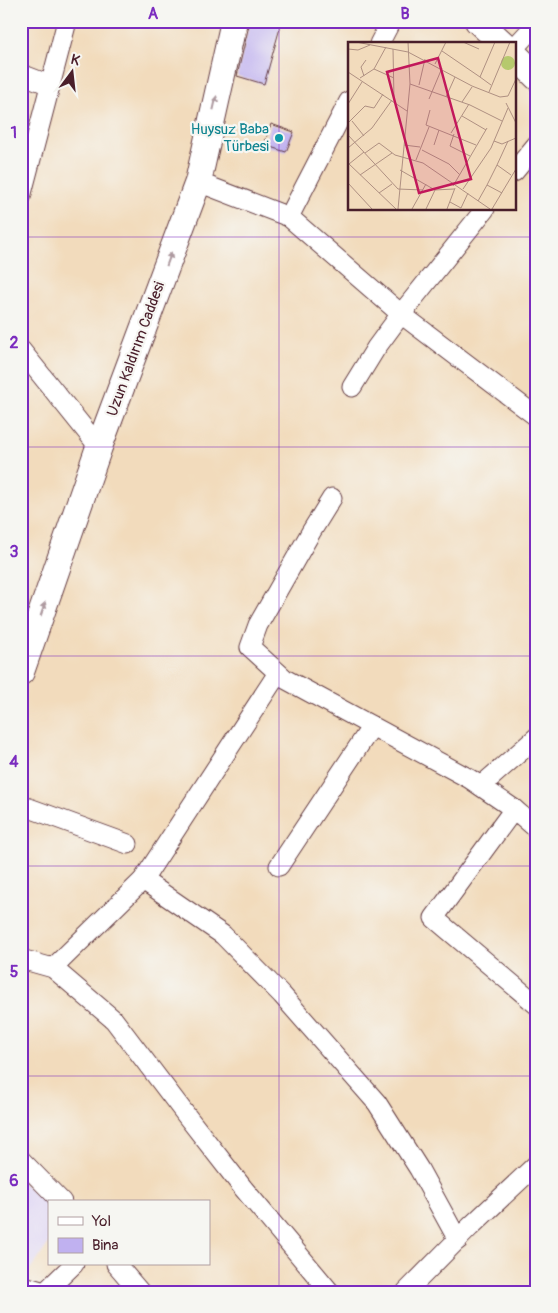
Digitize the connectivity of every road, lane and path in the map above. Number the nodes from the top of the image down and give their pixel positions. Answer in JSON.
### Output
{"nodes":[{"id":1,"x":67,"y":21,"type":"edge"},
{"id":2,"x":234,"y":21,"type":"edge"},
{"id":3,"x":391,"y":21,"type":"edge"},
{"id":4,"x":478,"y":21,"type":"edge"},
{"id":5,"x":537,"y":23,"type":"edge"},
{"id":6,"x":380,"y":42,"type":"edge"},
{"id":7,"x":501,"y":42,"type":"edge"},
{"id":8,"x":516,"y":46,"type":"edge"},
{"id":9,"x":516,"y":56,"type":"edge"},
{"id":10,"x":21,"y":74,"type":"edge"},
{"id":11,"x":537,"y":78,"type":"edge"},
{"id":12,"x":50,"y":85,"type":"junction"},
{"id":13,"x":348,"y":103,"type":"edge"},
{"id":14,"x":537,"y":144,"type":"edge"},
{"id":15,"x":516,"y":170,"type":"edge"},
{"id":16,"x":198,"y":182,"type":"junction"},
{"id":17,"x":21,"y":197,"type":"edge"},
{"id":18,"x":484,"y":210,"type":"edge"},
{"id":19,"x":289,"y":217,"type":"junction"},
{"id":20,"x":401,"y":314,"type":"junction"},
{"id":21,"x":21,"y":350,"type":"edge"},
{"id":22,"x":352,"y":387,"type":"dead end"},
{"id":23,"x":534,"y":409,"type":"edge"},
{"id":24,"x":99,"y":447,"type":"junction"},
{"id":25,"x":332,"y":498,"type":"dead end"},
{"id":26,"x":21,"y":672,"type":"edge"},
{"id":27,"x":278,"y":673,"type":"junction"},
{"id":28,"x":372,"y":726,"type":"junction"},
{"id":29,"x":537,"y":737,"type":"edge"},
{"id":30,"x":481,"y":786,"type":"junction"},
{"id":31,"x":21,"y":805,"type":"edge"},
{"id":32,"x":514,"y":809,"type":"junction"},
{"id":33,"x":537,"y":829,"type":"edge"},
{"id":34,"x":128,"y":844,"type":"dead end"},
{"id":35,"x":279,"y":866,"type":"dead end"},
{"id":36,"x":143,"y":880,"type":"junction"},
{"id":37,"x":21,"y":959,"type":"edge"},
{"id":38,"x":53,"y":968,"type":"junction"},
{"id":39,"x":537,"y":1005,"type":"edge"},
{"id":40,"x":21,"y":1160,"type":"edge"},
{"id":41,"x":537,"y":1164,"type":"edge"},
{"id":42,"x":60,"y":1200,"type":"edge"},
{"id":43,"x":458,"y":1240,"type":"junction"},
{"id":44,"x":72,"y":1266,"type":"edge"},
{"id":45,"x":118,"y":1266,"type":"edge"},
{"id":46,"x":21,"y":1285,"type":"edge"},
{"id":47,"x":45,"y":1292,"type":"edge"},
{"id":48,"x":140,"y":1292,"type":"edge"},
{"id":49,"x":330,"y":1292,"type":"edge"},
{"id":50,"x":406,"y":1292,"type":"edge"}],
"edges":[{"from":1,"to":12,"type":"street"},
{"from":16,"to":2,"type":"main road","name":"Uzun Kaldırım Caddesi","one_way":true},
{"from":3,"to":6,"type":"street"},
{"from":4,"to":7,"type":"main road"},
{"from":5,"to":8,"type":"street"},
{"from":9,"to":11,"type":"main road"},
{"from":10,"to":12,"type":"street"},
{"from":12,"to":17,"type":"street"},
{"from":13,"to":19,"type":"street"},
{"from":14,"to":15,"type":"street"},
{"from":16,"to":19,"type":"street"},
{"from":24,"to":16,"type":"main road","name":"Uzun Kaldırım Caddesi","one_way":true},
{"from":18,"to":20,"type":"street"},
{"from":19,"to":20,"type":"street"},
{"from":20,"to":22,"type":"street"},
{"from":20,"to":23,"type":"street"},
{"from":21,"to":24,"type":"street"},
{"from":26,"to":24,"type":"main road","name":"Uzun Kaldırım Caddesi","one_way":true},
{"from":25,"to":27,"type":"street"},
{"from":27,"to":28,"type":"street"},
{"from":27,"to":36,"type":"street"},
{"from":28,"to":30,"type":"street"},
{"from":28,"to":35,"type":"street"},
{"from":29,"to":30,"type":"street"},
{"from":30,"to":32,"type":"street"},
{"from":31,"to":34,"type":"street"},
{"from":32,"to":33,"type":"street"},
{"from":32,"to":39,"type":"street"},
{"from":36,"to":38,"type":"street"},
{"from":36,"to":43,"type":"street"},
{"from":37,"to":38,"type":"street"},
{"from":38,"to":49,"type":"street"},
{"from":40,"to":42,"type":"street"},
{"from":41,"to":43,"type":"street"},
{"from":43,"to":50,"type":"street"},
{"from":44,"to":47,"type":"street"},
{"from":45,"to":48,"type":"street"},
{"from":46,"to":47,"type":"street"}]}
